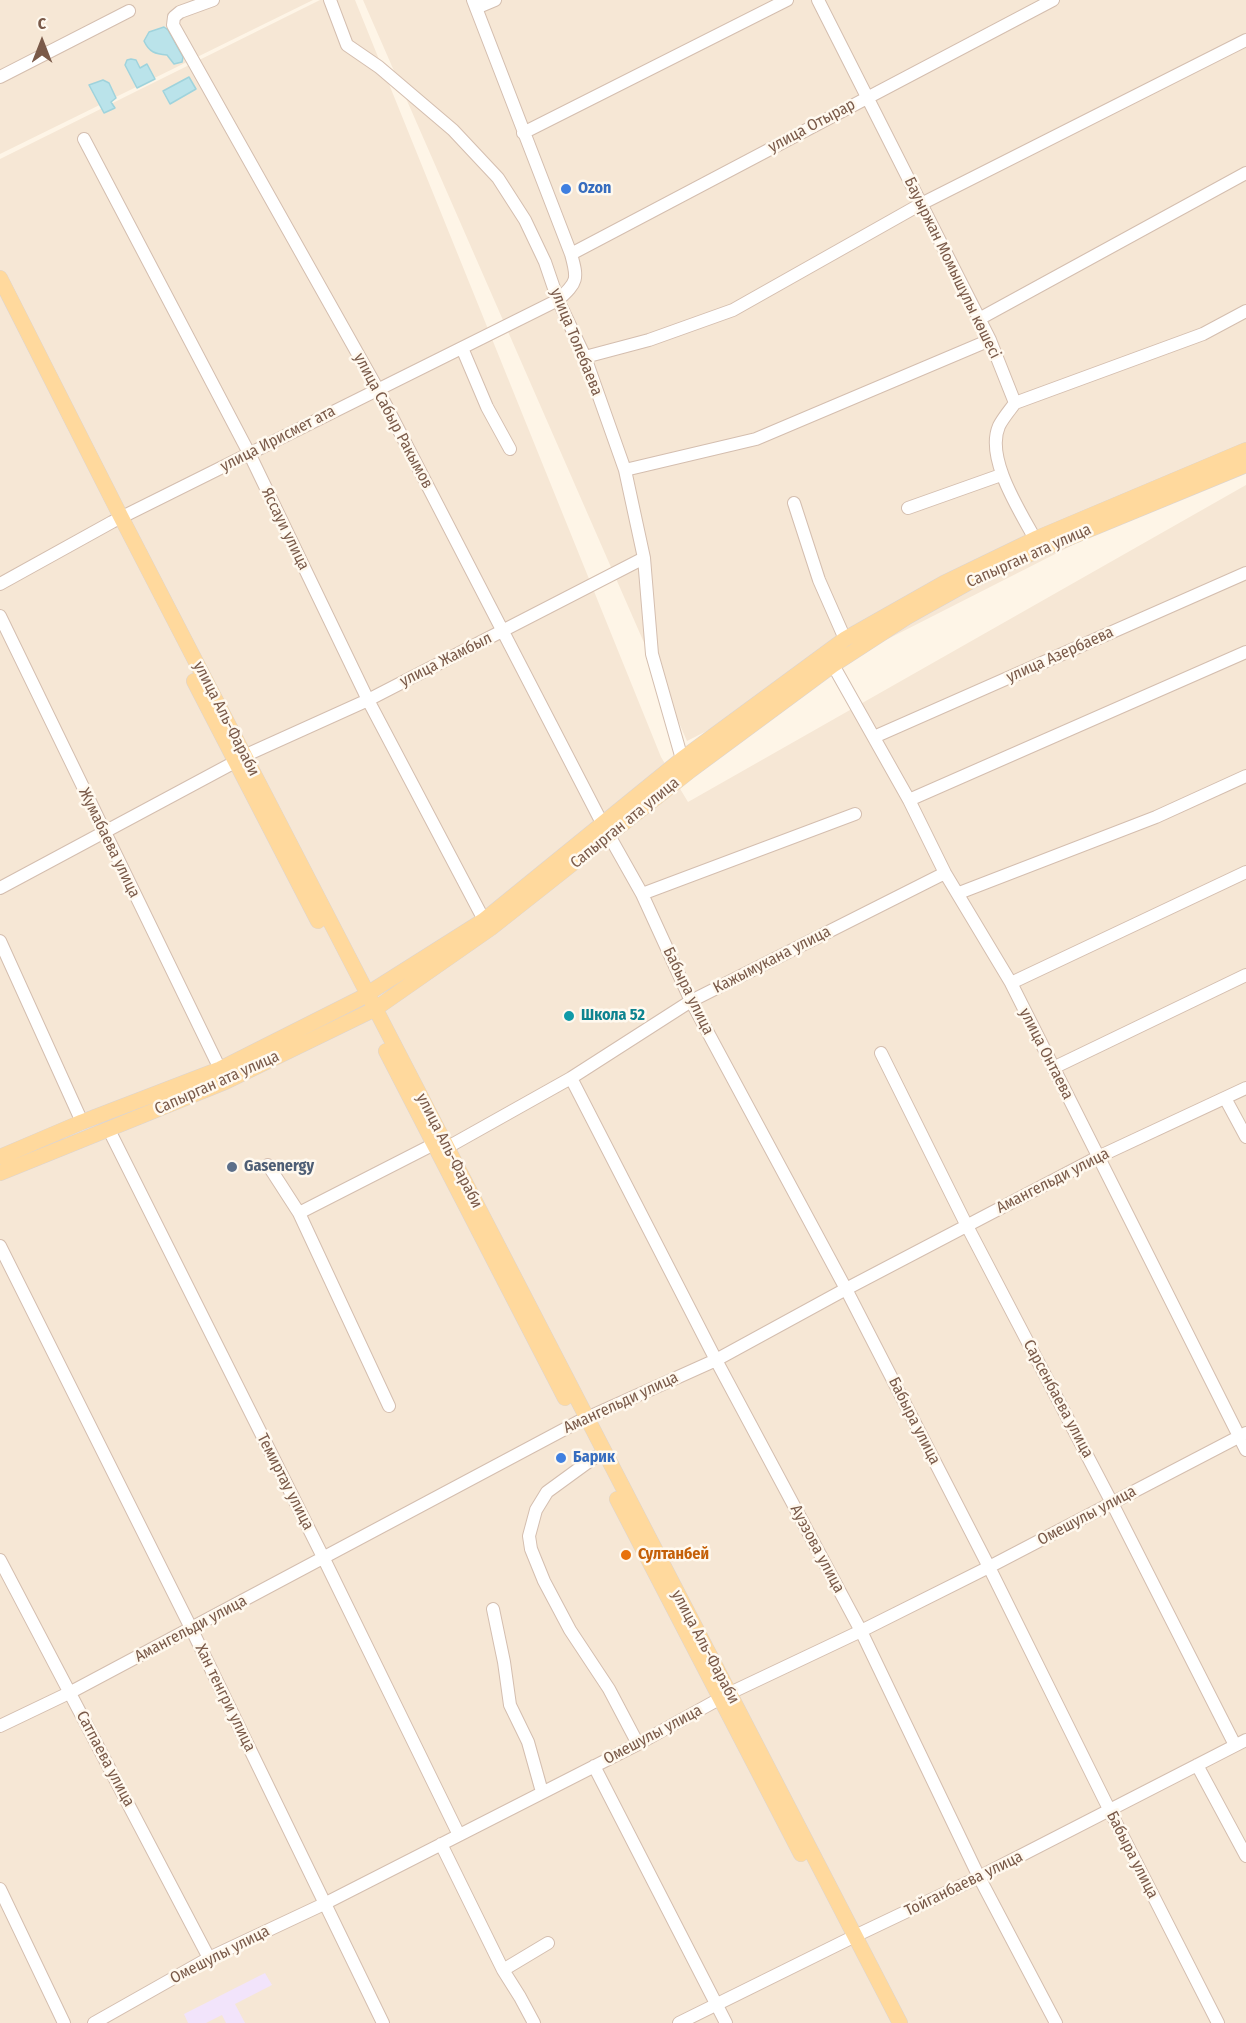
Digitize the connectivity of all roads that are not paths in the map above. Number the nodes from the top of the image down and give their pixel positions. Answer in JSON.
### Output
{"nodes":[{"id":1,"x":211,"y":0,"type":"edge"},
{"id":2,"x":330,"y":0,"type":"edge"},
{"id":3,"x":495,"y":0,"type":"edge"},
{"id":4,"x":787,"y":0,"type":"edge"},
{"id":5,"x":818,"y":0,"type":"edge"},
{"id":6,"x":1053,"y":0,"type":"edge"},
{"id":7,"x":475,"y":4,"type":"edge"},
{"id":8,"x":129,"y":11,"type":"dead end"},
{"id":9,"x":1246,"y":39,"type":"edge"},
{"id":10,"x":0,"y":76,"type":"edge"},
{"id":11,"x":867,"y":97,"type":"junction"},
{"id":12,"x":523,"y":133,"type":"junction"},
{"id":13,"x":84,"y":139,"type":"dead end"},
{"id":14,"x":1246,"y":173,"type":"edge"},
{"id":15,"x":921,"y":204,"type":"junction"},
{"id":16,"x":571,"y":254,"type":"junction"},
{"id":17,"x":0,"y":278,"type":"edge"},
{"id":18,"x":558,"y":300,"type":"junction"},
{"id":19,"x":0,"y":302,"type":"edge"},
{"id":20,"x":1246,"y":311,"type":"edge"},
{"id":21,"x":979,"y":319,"type":"junction"},
{"id":22,"x":990,"y":340,"type":"junction"},
{"id":23,"x":462,"y":348,"type":"junction"},
{"id":24,"x":585,"y":357,"type":"junction"},
{"id":25,"x":377,"y":388,"type":"junction"},
{"id":26,"x":1015,"y":403,"type":"junction"},
{"id":27,"x":510,"y":449,"type":"dead end"},
{"id":28,"x":1246,"y":450,"type":"edge"},
{"id":29,"x":250,"y":454,"type":"junction"},
{"id":30,"x":1246,"y":465,"type":"edge"},
{"id":31,"x":625,"y":470,"type":"junction"},
{"id":32,"x":1001,"y":475,"type":"junction"},
{"id":33,"x":794,"y":503,"type":"dead end"},
{"id":34,"x":908,"y":508,"type":"dead end"},
{"id":35,"x":117,"y":520,"type":"junction"},
{"id":36,"x":1035,"y":539,"type":"junction"},
{"id":37,"x":644,"y":558,"type":"junction"},
{"id":38,"x":1246,"y":573,"type":"edge"},
{"id":39,"x":0,"y":584,"type":"edge"},
{"id":40,"x":0,"y":616,"type":"edge"},
{"id":41,"x":502,"y":632,"type":"junction"},
{"id":42,"x":845,"y":639,"type":"junction"},
{"id":43,"x":1246,"y":652,"type":"edge"},
{"id":44,"x":833,"y":665,"type":"junction"},
{"id":45,"x":368,"y":700,"type":"junction"},
{"id":46,"x":874,"y":737,"type":"junction"},
{"id":47,"x":240,"y":759,"type":"junction"},
{"id":48,"x":682,"y":759,"type":"junction"},
{"id":49,"x":1246,"y":776,"type":"edge"},
{"id":50,"x":909,"y":800,"type":"junction"},
{"id":51,"x":855,"y":814,"type":"dead end"},
{"id":52,"x":605,"y":830,"type":"junction"},
{"id":53,"x":104,"y":834,"type":"junction"},
{"id":54,"x":1246,"y":872,"type":"edge"},
{"id":55,"x":945,"y":873,"type":"junction"},
{"id":56,"x":0,"y":888,"type":"edge"},
{"id":57,"x":959,"y":893,"type":"junction"},
{"id":58,"x":642,"y":894,"type":"junction"},
{"id":59,"x":484,"y":920,"type":"junction"},
{"id":60,"x":0,"y":941,"type":"edge"},
{"id":61,"x":1246,"y":975,"type":"edge"},
{"id":62,"x":1011,"y":983,"type":"junction"},
{"id":63,"x":363,"y":996,"type":"junction"},
{"id":64,"x":691,"y":1001,"type":"junction"},
{"id":65,"x":371,"y":1011,"type":"junction"},
{"id":66,"x":881,"y":1053,"type":"dead end"},
{"id":67,"x":1053,"y":1068,"type":"junction"},
{"id":68,"x":220,"y":1069,"type":"junction"},
{"id":69,"x":571,"y":1078,"type":"junction"},
{"id":70,"x":1246,"y":1088,"type":"edge"},
{"id":71,"x":1225,"y":1098,"type":"junction"},
{"id":72,"x":82,"y":1122,"type":"junction"},
{"id":73,"x":109,"y":1130,"type":"junction"},
{"id":74,"x":1246,"y":1137,"type":"edge"},
{"id":75,"x":441,"y":1144,"type":"junction"},
{"id":76,"x":0,"y":1157,"type":"edge"},
{"id":77,"x":1098,"y":1157,"type":"junction"},
{"id":78,"x":268,"y":1165,"type":"dead end"},
{"id":79,"x":0,"y":1173,"type":"edge"},
{"id":80,"x":298,"y":1213,"type":"junction"},
{"id":81,"x":967,"y":1226,"type":"junction"},
{"id":82,"x":0,"y":1246,"type":"edge"},
{"id":83,"x":846,"y":1289,"type":"junction"},
{"id":84,"x":716,"y":1360,"type":"junction"},
{"id":85,"x":389,"y":1406,"type":"dead end"},
{"id":86,"x":583,"y":1420,"type":"junction"},
{"id":87,"x":1242,"y":1435,"type":"edge"},
{"id":88,"x":1246,"y":1450,"type":"edge"},
{"id":89,"x":595,"y":1457,"type":"junction"},
{"id":90,"x":1112,"y":1503,"type":"junction"},
{"id":91,"x":324,"y":1559,"type":"junction"},
{"id":92,"x":0,"y":1560,"type":"edge"},
{"id":93,"x":989,"y":1567,"type":"junction"},
{"id":94,"x":493,"y":1609,"type":"dead end"},
{"id":95,"x":192,"y":1628,"type":"junction"},
{"id":96,"x":861,"y":1631,"type":"junction"},
{"id":97,"x":70,"y":1692,"type":"junction"},
{"id":98,"x":725,"y":1696,"type":"junction"},
{"id":99,"x":0,"y":1726,"type":"edge"},
{"id":100,"x":1241,"y":1742,"type":"edge"},
{"id":101,"x":638,"y":1744,"type":"junction"},
{"id":102,"x":1197,"y":1765,"type":"junction"},
{"id":103,"x":594,"y":1766,"type":"junction"},
{"id":104,"x":542,"y":1792,"type":"junction"},
{"id":105,"x":1110,"y":1811,"type":"junction"},
{"id":106,"x":459,"y":1835,"type":"junction"},
{"id":107,"x":441,"y":1844,"type":"junction"},
{"id":108,"x":1246,"y":1856,"type":"edge"},
{"id":109,"x":979,"y":1877,"type":"junction"},
{"id":110,"x":0,"y":1889,"type":"edge"},
{"id":111,"x":324,"y":1904,"type":"junction"},
{"id":112,"x":850,"y":1938,"type":"junction"},
{"id":113,"x":548,"y":1943,"type":"dead end"},
{"id":114,"x":210,"y":1958,"type":"junction"},
{"id":115,"x":502,"y":1970,"type":"junction"},
{"id":116,"x":716,"y":2005,"type":"junction"},
{"id":117,"x":64,"y":2023,"type":"edge"},
{"id":118,"x":94,"y":2023,"type":"edge"},
{"id":119,"x":384,"y":2023,"type":"edge"},
{"id":120,"x":534,"y":2023,"type":"edge"},
{"id":121,"x":679,"y":2023,"type":"edge"},
{"id":122,"x":726,"y":2023,"type":"edge"},
{"id":123,"x":889,"y":2023,"type":"edge"},
{"id":124,"x":900,"y":2023,"type":"edge"},
{"id":125,"x":1056,"y":2023,"type":"edge"},
{"id":126,"x":1218,"y":2023,"type":"edge"}],
"edges":[{"from":1,"to":25,"type":"street","name":"улица Сабыр Ракымов"},
{"from":2,"to":18,"type":"street","name":"улица Толебаева"},
{"from":3,"to":7,"type":"street"},
{"from":4,"to":12,"type":"street"},
{"from":5,"to":11,"type":"street","name":"Бауыржан Момышұлы көшесі"},
{"from":6,"to":11,"type":"street","name":"улица Отырар"},
{"from":7,"to":12,"type":"street"},
{"from":8,"to":10,"type":"street"},
{"from":9,"to":15,"type":"street"},
{"from":11,"to":15,"type":"street","name":"Бауыржан Момышұлы көшесі"},
{"from":11,"to":16,"type":"street","name":"улица Отырар"},
{"from":12,"to":16,"type":"street"},
{"from":13,"to":29,"type":"street","name":"Яссауи улица"},
{"from":14,"to":21,"type":"street"},
{"from":15,"to":21,"type":"street","name":"Бауыржан Момышұлы көшесі"},
{"from":15,"to":24,"type":"street"},
{"from":16,"to":18,"type":"street"},
{"from":17,"to":35,"type":"main road","name":"улица Аль-Фараби"},
{"from":18,"to":23,"type":"street","name":"улица Ирисмет ата"},
{"from":18,"to":24,"type":"street","name":"улица Толебаева"},
{"from":19,"to":35,"type":"main road","name":"улица Аль-Фараби"},
{"from":20,"to":26,"type":"street"},
{"from":21,"to":22,"type":"street","name":"Бауыржан Момышұлы көшесі"},
{"from":22,"to":26,"type":"street","name":"Бауыржан Момышұлы көшесі"},
{"from":22,"to":31,"type":"street"},
{"from":23,"to":25,"type":"street","name":"улица Ирисмет ата"},
{"from":23,"to":27,"type":"street"},
{"from":24,"to":31,"type":"street","name":"улица Толебаева"},
{"from":25,"to":29,"type":"street","name":"улица Ирисмет ата"},
{"from":25,"to":41,"type":"street","name":"улица Сабыр Ракымов"},
{"from":26,"to":32,"type":"street"},
{"from":28,"to":36,"type":"main road","name":"Сапырган ата улица"},
{"from":29,"to":35,"type":"street","name":"улица Ирисмет ата"},
{"from":29,"to":45,"type":"street","name":"Яссауи улица"},
{"from":30,"to":44,"type":"main road","name":"Сапырган ата улица"},
{"from":31,"to":37,"type":"street","name":"улица Толебаева"},
{"from":32,"to":34,"type":"street"},
{"from":32,"to":36,"type":"street"},
{"from":33,"to":42,"type":"street"},
{"from":35,"to":39,"type":"street","name":"улица Ирисмет ата"},
{"from":35,"to":47,"type":"main road","name":"улица Аль-Фараби"},
{"from":36,"to":42,"type":"main road","name":"Сапырган ата улица"},
{"from":37,"to":41,"type":"street","name":"улица Жамбыл"},
{"from":37,"to":48,"type":"street","name":"улица Толебаева"},
{"from":38,"to":46,"type":"street","name":"улица Азербаева"},
{"from":40,"to":53,"type":"street","name":"Жумабаева улица"},
{"from":41,"to":45,"type":"street","name":"улица Жамбыл"},
{"from":41,"to":52,"type":"street","name":"улица Сабыр Ракымов"},
{"from":42,"to":48,"type":"main road","name":"Сапырган ата улица"},
{"from":43,"to":50,"type":"street"},
{"from":44,"to":46,"type":"street","name":"улица Онтаева"},
{"from":44,"to":52,"type":"main road","name":"Сапырган ата улица"},
{"from":45,"to":47,"type":"street","name":"улица Жамбыл"},
{"from":45,"to":59,"type":"street","name":"Яссауи улица"},
{"from":46,"to":50,"type":"street","name":"улица Онтаева"},
{"from":47,"to":53,"type":"street","name":"улица Жамбыл"},
{"from":47,"to":63,"type":"main road","name":"улица Аль-Фараби"},
{"from":48,"to":52,"type":"main road","name":"Сапырган ата улица"},
{"from":49,"to":57,"type":"street"},
{"from":50,"to":55,"type":"street","name":"улица Онтаева"},
{"from":51,"to":58,"type":"street"},
{"from":52,"to":58,"type":"street","name":"Бабыра улица"},
{"from":52,"to":59,"type":"main road","name":"Сапырган ата улица"},
{"from":52,"to":65,"type":"main road","name":"Сапырган ата улица"},
{"from":53,"to":56,"type":"street","name":"улица Жамбыл"},
{"from":53,"to":68,"type":"street","name":"Жумабаева улица"},
{"from":54,"to":62,"type":"street"},
{"from":55,"to":57,"type":"street","name":"улица Онтаева"},
{"from":55,"to":64,"type":"street","name":"Кажымукана улица"},
{"from":57,"to":62,"type":"street","name":"улица Онтаева"},
{"from":58,"to":64,"type":"street","name":"Бабыра улица"},
{"from":59,"to":63,"type":"main road","name":"Сапырган ата улица"},
{"from":60,"to":72,"type":"street"},
{"from":61,"to":67,"type":"street"},
{"from":62,"to":67,"type":"street","name":"улица Онтаева"},
{"from":63,"to":65,"type":"main road","name":"улица Аль-Фараби"},
{"from":63,"to":68,"type":"main road","name":"Сапырган ата улица"},
{"from":64,"to":69,"type":"street","name":"Кажымукана улица"},
{"from":64,"to":83,"type":"street","name":"Бабыра улица"},
{"from":65,"to":73,"type":"main road","name":"Сапырган ата улица"},
{"from":65,"to":75,"type":"main road","name":"улица Аль-Фараби"},
{"from":66,"to":81,"type":"street","name":"Сарсенбаева улица"},
{"from":67,"to":77,"type":"street","name":"улица Онтаева"},
{"from":68,"to":72,"type":"main road","name":"Сапырган ата улица"},
{"from":69,"to":75,"type":"street","name":"Кажымукана улица"},
{"from":69,"to":84,"type":"street","name":"Ауэзова улица"},
{"from":70,"to":71,"type":"street","name":"Амангельди улица"},
{"from":71,"to":74,"type":"street"},
{"from":71,"to":77,"type":"street","name":"Амангельди улица"},
{"from":72,"to":76,"type":"main road","name":"Сапырган ата улица"},
{"from":73,"to":79,"type":"main road","name":"Сапырган ата улица"},
{"from":73,"to":91,"type":"street","name":"Темиртау улица"},
{"from":75,"to":80,"type":"street","name":"Кажымукана улица"},
{"from":75,"to":86,"type":"main road","name":"улица Аль-Фараби"},
{"from":77,"to":81,"type":"street","name":"Амангельди улица"},
{"from":77,"to":87,"type":"street","name":"улица Онтаева"},
{"from":78,"to":80,"type":"street"},
{"from":80,"to":85,"type":"street"},
{"from":81,"to":83,"type":"street","name":"Амангельди улица"},
{"from":81,"to":90,"type":"street","name":"Сарсенбаева улица"},
{"from":82,"to":95,"type":"street","name":"Хан тенгри улица"},
{"from":83,"to":84,"type":"street","name":"Амангельди улица"},
{"from":83,"to":93,"type":"street","name":"Бабыра улица"},
{"from":84,"to":86,"type":"street","name":"Амангельди улица"},
{"from":84,"to":96,"type":"street","name":"Ауэзова улица"},
{"from":86,"to":89,"type":"main road","name":"улица Аль-Фараби"},
{"from":86,"to":91,"type":"street","name":"Амангельди улица"},
{"from":86,"to":98,"type":"main road","name":"улица Аль-Фараби"},
{"from":87,"to":88,"type":"street","name":"улица Онтаева"},
{"from":87,"to":90,"type":"street","name":"Омешулы улица"},
{"from":89,"to":98,"type":"main road","name":"улица Аль-Фараби"},
{"from":89,"to":101,"type":"street"},
{"from":90,"to":93,"type":"street","name":"Омешулы улица"},
{"from":90,"to":100,"type":"street","name":"Сарсенбаева улица"},
{"from":91,"to":95,"type":"street","name":"Амангельди улица"},
{"from":91,"to":106,"type":"street","name":"Темиртау улица"},
{"from":92,"to":97,"type":"street","name":"Сатпаева улица"},
{"from":93,"to":96,"type":"street","name":"Омешулы улица"},
{"from":93,"to":105,"type":"street","name":"Бабыра улица"},
{"from":94,"to":104,"type":"street"},
{"from":95,"to":97,"type":"street","name":"Амангельди улица"},
{"from":95,"to":111,"type":"street","name":"Хан тенгри улица"},
{"from":96,"to":98,"type":"street","name":"Омешулы улица"},
{"from":96,"to":109,"type":"street","name":"Ауэзова улица"},
{"from":97,"to":99,"type":"street","name":"Амангельди улица"},
{"from":97,"to":114,"type":"street","name":"Сатпаева улица"},
{"from":98,"to":101,"type":"street","name":"Омешулы улица"},
{"from":98,"to":112,"type":"main road","name":"улица Аль-Фараби"},
{"from":100,"to":102,"type":"street","name":"Тойганбаева улица"},
{"from":101,"to":103,"type":"street","name":"Омешулы улица"},
{"from":102,"to":105,"type":"street","name":"Тойганбаева улица"},
{"from":102,"to":108,"type":"street"},
{"from":103,"to":104,"type":"street","name":"Омешулы улица"},
{"from":103,"to":116,"type":"street"},
{"from":104,"to":106,"type":"street","name":"Омешулы улица"},
{"from":105,"to":109,"type":"street","name":"Тойганбаева улица"},
{"from":105,"to":126,"type":"street","name":"Бабыра улица"},
{"from":106,"to":107,"type":"street","name":"Омешулы улица"},
{"from":107,"to":111,"type":"street","name":"Омешулы улица"},
{"from":107,"to":115,"type":"street"},
{"from":109,"to":112,"type":"street","name":"Тойганбаева улица"},
{"from":109,"to":125,"type":"street","name":"Ауэзова улица"},
{"from":110,"to":117,"type":"street"},
{"from":111,"to":114,"type":"street","name":"Омешулы улица"},
{"from":111,"to":119,"type":"street","name":"Хан тенгри улица"},
{"from":112,"to":116,"type":"street","name":"Тойганбаева улица"},
{"from":112,"to":123,"type":"main road","name":"улица Аль-Фараби"},
{"from":112,"to":124,"type":"main road","name":"улица Аль-Фараби"},
{"from":113,"to":115,"type":"street"},
{"from":114,"to":118,"type":"street","name":"Омешулы улица"},
{"from":115,"to":120,"type":"street"},
{"from":116,"to":121,"type":"street","name":"Тойганбаева улица"},
{"from":116,"to":122,"type":"street"}]}
